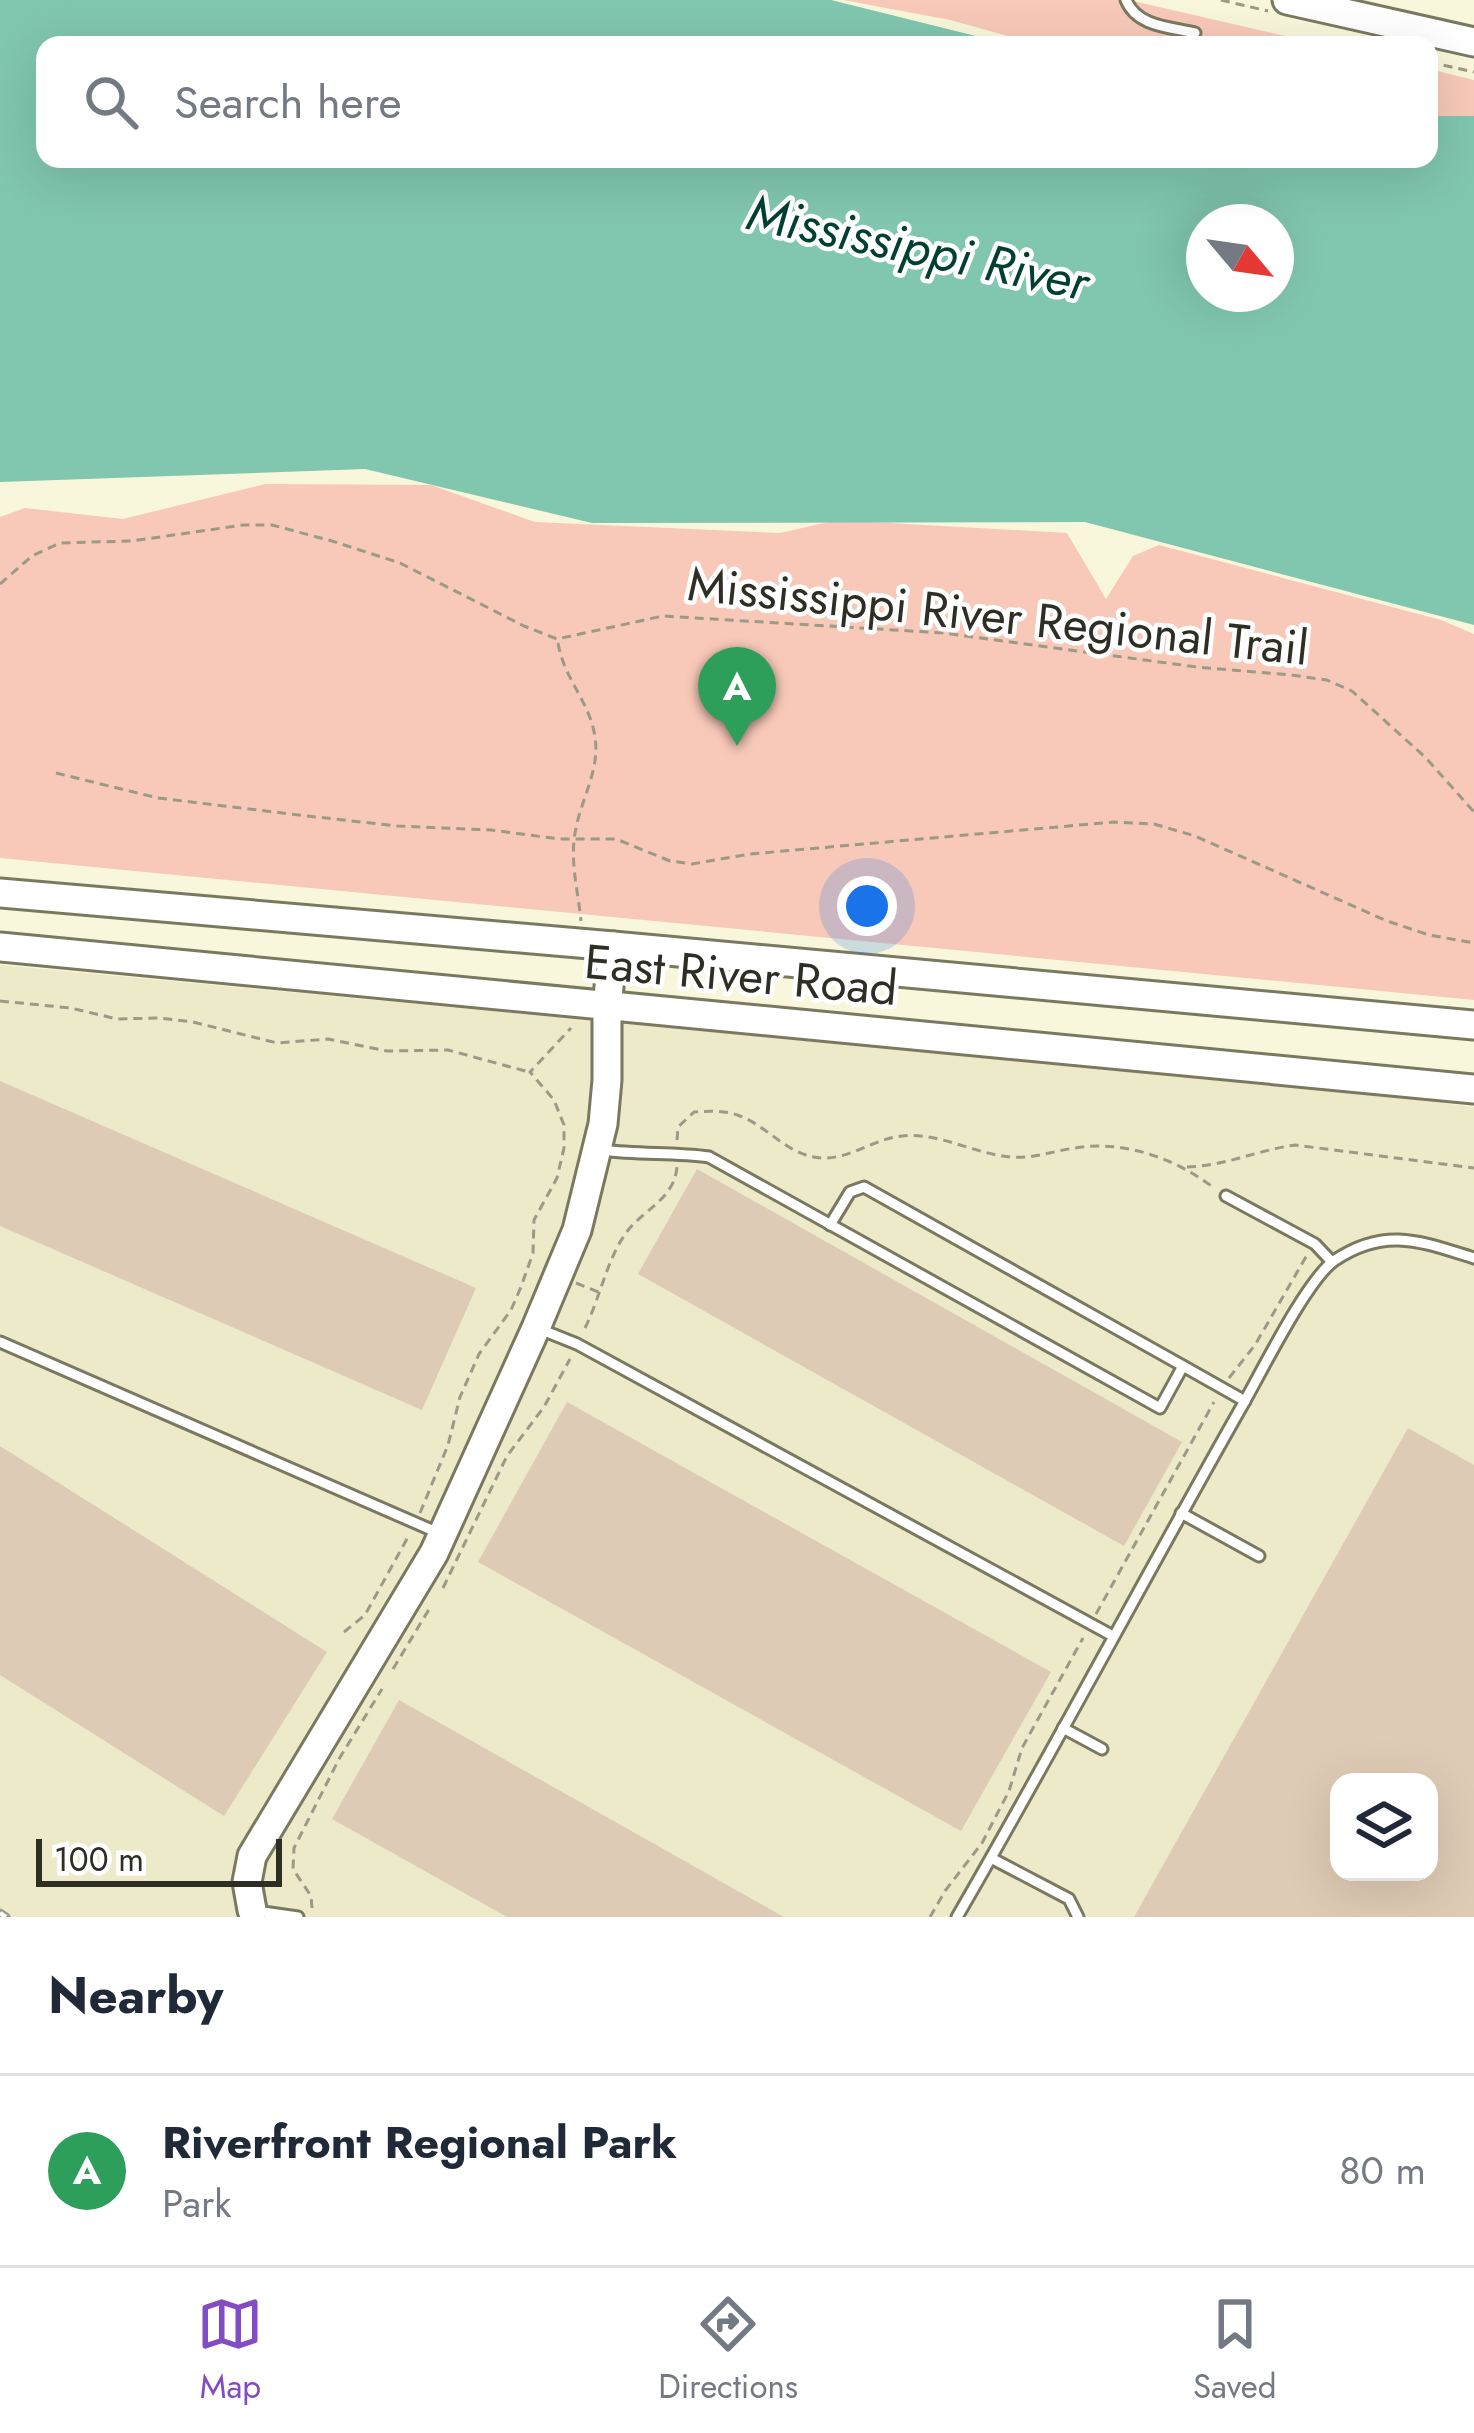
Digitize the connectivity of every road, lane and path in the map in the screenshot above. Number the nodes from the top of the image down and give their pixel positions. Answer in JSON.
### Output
{"nodes":[{"id":1,"x":1126,"y":0,"type":"edge"},
{"id":2,"x":1287,"y":0,"type":"edge"},
{"id":3,"x":1196,"y":33,"type":"dead end"},
{"id":4,"x":1474,"y":42,"type":"edge"},
{"id":5,"x":1438,"y":64,"type":"edge"},
{"id":6,"x":1474,"y":72,"type":"edge"},
{"id":7,"x":0,"y":584,"type":"edge"},
{"id":8,"x":557,"y":639,"type":"junction"},
{"id":9,"x":56,"y":773,"type":"dead end"},
{"id":10,"x":1474,"y":812,"type":"edge"},
{"id":11,"x":574,"y":839,"type":"junction"},
{"id":12,"x":0,"y":893,"type":"edge"},
{"id":13,"x":47,"y":897,"type":"junction"},
{"id":14,"x":0,"y":907,"type":"edge"},
{"id":15,"x":581,"y":929,"type":"dead end"},
{"id":16,"x":1474,"y":943,"type":"edge"},
{"id":17,"x":613,"y":946,"type":"junction"},
{"id":18,"x":0,"y":947,"type":"edge"},
{"id":19,"x":0,"y":1000,"type":"edge"},
{"id":20,"x":608,"y":1007,"type":"junction"},
{"id":21,"x":1474,"y":1024,"type":"edge"},
{"id":22,"x":571,"y":1028,"type":"dead end"},
{"id":23,"x":530,"y":1072,"type":"junction"},
{"id":24,"x":1474,"y":1090,"type":"edge"},
{"id":25,"x":677,"y":1142,"type":"dead end"},
{"id":26,"x":598,"y":1149,"type":"junction"},
{"id":27,"x":677,"y":1159,"type":"dead end"},
{"id":28,"x":1185,"y":1167,"type":"junction"},
{"id":29,"x":1474,"y":1168,"type":"edge"},
{"id":30,"x":1226,"y":1196,"type":"joint"},
{"id":31,"x":830,"y":1225,"type":"junction"},
{"id":32,"x":1315,"y":1244,"type":"junction"},
{"id":33,"x":1474,"y":1258,"type":"edge"},
{"id":34,"x":1332,"y":1262,"type":"junction"},
{"id":35,"x":530,"y":1264,"type":"junction"},
{"id":36,"x":538,"y":1268,"type":"dead end"},
{"id":37,"x":573,"y":1282,"type":"dead end"},
{"id":38,"x":602,"y":1293,"type":"junction"},
{"id":39,"x":536,"y":1328,"type":"junction"},
{"id":40,"x":585,"y":1328,"type":"dead end"},
{"id":41,"x":0,"y":1342,"type":"edge"},
{"id":42,"x":570,"y":1359,"type":"dead end"},
{"id":43,"x":1183,"y":1366,"type":"junction"},
{"id":44,"x":1222,"y":1388,"type":"junction"},
{"id":45,"x":1245,"y":1401,"type":"junction"},
{"id":46,"x":1180,"y":1514,"type":"junction"},
{"id":47,"x":416,"y":1524,"type":"junction"},
{"id":48,"x":442,"y":1535,"type":"junction"},
{"id":49,"x":1259,"y":1556,"type":"dead end"},
{"id":50,"x":443,"y":1588,"type":"dead end"},
{"id":51,"x":431,"y":1606,"type":"dead end"},
{"id":52,"x":1091,"y":1624,"type":"junction"},
{"id":53,"x":344,"y":1632,"type":"dead end"},
{"id":54,"x":1113,"y":1636,"type":"junction"},
{"id":55,"x":393,"y":1669,"type":"dead end"},
{"id":56,"x":382,"y":1689,"type":"dead end"},
{"id":57,"x":1063,"y":1728,"type":"junction"},
{"id":58,"x":1102,"y":1749,"type":"dead end"},
{"id":59,"x":992,"y":1858,"type":"junction"},
{"id":60,"x":312,"y":1908,"type":"dead end"},
{"id":61,"x":252,"y":1910,"type":"joint"},
{"id":62,"x":298,"y":1917,"type":"edge"},
{"id":63,"x":930,"y":1917,"type":"edge"},
{"id":64,"x":957,"y":1917,"type":"edge"},
{"id":65,"x":1078,"y":1917,"type":"edge"}],
"edges":[{"from":1,"to":3,"type":"lane"},
{"from":2,"to":4,"type":"street"},
{"from":5,"to":6,"type":"path"},
{"from":7,"to":8,"type":"path"},
{"from":8,"to":10,"type":"path","name":"Mississippi River Regional Trail"},
{"from":8,"to":11,"type":"path"},
{"from":9,"to":11,"type":"path"},
{"from":11,"to":15,"type":"path"},
{"from":11,"to":16,"type":"path"},
{"from":12,"to":13,"type":"street","name":"East River Road"},
{"from":13,"to":14,"type":"street"},
{"from":13,"to":17,"type":"street","name":"East River Road"},
{"from":17,"to":20,"type":"street"},
{"from":17,"to":21,"type":"street","name":"East River Road"},
{"from":18,"to":20,"type":"street","name":"East River Road"},
{"from":19,"to":23,"type":"path"},
{"from":20,"to":24,"type":"street","name":"East River Road"},
{"from":20,"to":26,"type":"street"},
{"from":22,"to":23,"type":"path"},
{"from":23,"to":35,"type":"path"},
{"from":25,"to":28,"type":"path"},
{"from":26,"to":31,"type":"lane"},
{"from":26,"to":39,"type":"street"},
{"from":27,"to":38,"type":"path"},
{"from":28,"to":29,"type":"path"},
{"from":28,"to":30,"type":"path"},
{"from":30,"to":32,"type":"lane"},
{"from":31,"to":43,"type":"lane"},
{"from":31,"to":43,"type":"lane"},
{"from":32,"to":34,"type":"lane"},
{"from":32,"to":44,"type":"path"},
{"from":33,"to":34,"type":"lane"},
{"from":34,"to":45,"type":"lane"},
{"from":35,"to":36,"type":"path"},
{"from":35,"to":47,"type":"path"},
{"from":37,"to":38,"type":"path"},
{"from":38,"to":40,"type":"path"},
{"from":39,"to":48,"type":"street"},
{"from":39,"to":52,"type":"lane"},
{"from":41,"to":47,"type":"lane"},
{"from":42,"to":50,"type":"path"},
{"from":43,"to":44,"type":"lane"},
{"from":44,"to":45,"type":"lane"},
{"from":44,"to":52,"type":"path"},
{"from":45,"to":46,"type":"lane"},
{"from":46,"to":49,"type":"lane"},
{"from":46,"to":54,"type":"lane"},
{"from":47,"to":48,"type":"lane"},
{"from":47,"to":53,"type":"path"},
{"from":48,"to":61,"type":"street"},
{"from":51,"to":55,"type":"path"},
{"from":52,"to":54,"type":"lane"},
{"from":52,"to":63,"type":"path"},
{"from":54,"to":57,"type":"lane"},
{"from":56,"to":60,"type":"path"},
{"from":57,"to":58,"type":"lane"},
{"from":57,"to":59,"type":"lane"},
{"from":59,"to":64,"type":"lane"},
{"from":59,"to":65,"type":"lane"},
{"from":61,"to":62,"type":"lane"}]}
